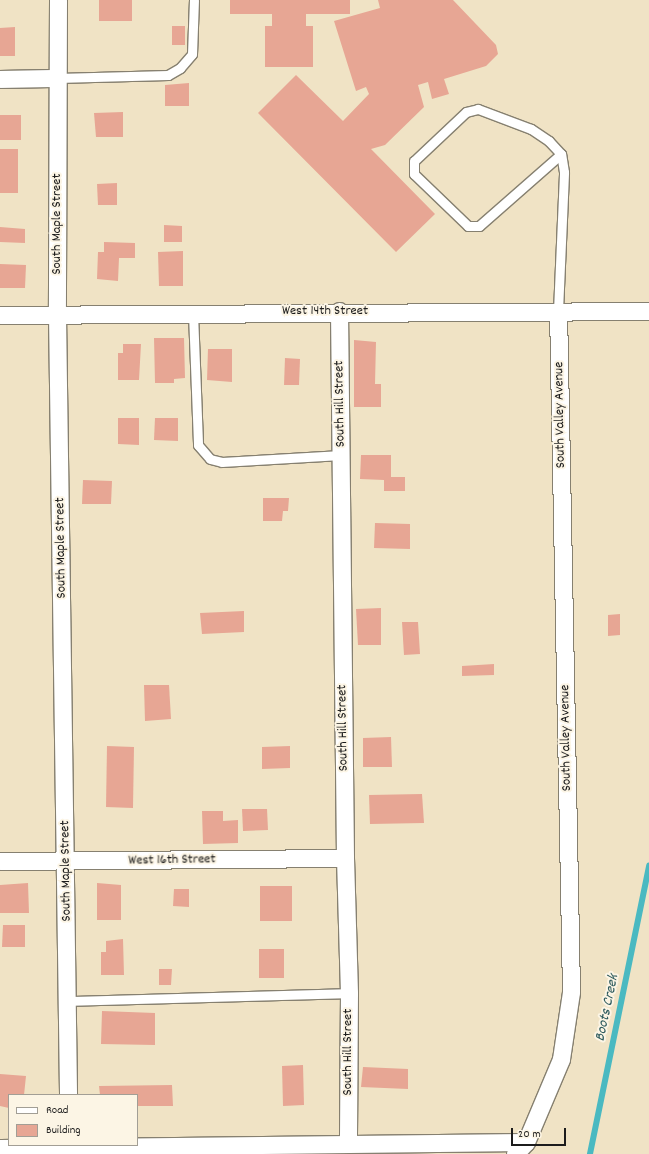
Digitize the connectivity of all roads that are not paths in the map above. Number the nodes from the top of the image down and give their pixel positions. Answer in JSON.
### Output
{"nodes":[{"id":1,"x":58,"y":0,"type":"edge"},
{"id":2,"x":194,"y":0,"type":"edge"},
{"id":3,"x":57,"y":78,"type":"junction"},
{"id":4,"x":0,"y":79,"type":"edge"},
{"id":5,"x":561,"y":154,"type":"junction"},
{"id":6,"x":339,"y":311,"type":"junction"},
{"id":7,"x":558,"y":311,"type":"junction"},
{"id":8,"x":649,"y":311,"type":"edge"},
{"id":9,"x":193,"y":313,"type":"junction"},
{"id":10,"x":57,"y":314,"type":"junction"},
{"id":11,"x":0,"y":315,"type":"edge"},
{"id":12,"x":341,"y":455,"type":"junction"},
{"id":13,"x":344,"y":858,"type":"junction"},
{"id":14,"x":0,"y":861,"type":"edge"},
{"id":15,"x":66,"y":862,"type":"junction"},
{"id":16,"x":349,"y":993,"type":"junction"},
{"id":17,"x":68,"y":1001,"type":"junction"},
{"id":18,"x":68,"y":1094,"type":"edge"},
{"id":19,"x":348,"y":1144,"type":"junction"},
{"id":20,"x":68,"y":1146,"type":"edge"},
{"id":21,"x":138,"y":1146,"type":"edge"},
{"id":22,"x":0,"y":1148,"type":"edge"},
{"id":23,"x":521,"y":1148,"type":"edge"}],
"edges":[{"from":1,"to":3,"type":"street","name":"South Maple Street"},
{"from":2,"to":3,"type":"lane"},
{"from":3,"to":4,"type":"street"},
{"from":3,"to":10,"type":"street","name":"South Maple Street"},
{"from":5,"to":5,"type":"lane"},
{"from":5,"to":7,"type":"lane"},
{"from":6,"to":7,"type":"street","name":"West 14th Street"},
{"from":6,"to":9,"type":"street","name":"West 14th Street"},
{"from":6,"to":12,"type":"street","name":"South Hill Street"},
{"from":7,"to":8,"type":"street","name":"West 14th Street"},
{"from":7,"to":23,"type":"street","name":"South Valley Avenue"},
{"from":9,"to":10,"type":"street","name":"West 14th Street"},
{"from":9,"to":12,"type":"lane"},
{"from":10,"to":11,"type":"street","name":"West 14th Street"},
{"from":10,"to":15,"type":"street","name":"South Maple Street"},
{"from":12,"to":13,"type":"street","name":"South Hill Street"},
{"from":13,"to":15,"type":"street","name":"West 16th Street"},
{"from":13,"to":16,"type":"street","name":"South Hill Street"},
{"from":14,"to":15,"type":"street","name":"West 16th Street"},
{"from":15,"to":17,"type":"street","name":"South Maple Street"},
{"from":16,"to":17,"type":"lane"},
{"from":16,"to":19,"type":"street","name":"South Hill Street"},
{"from":17,"to":18,"type":"street","name":"South Maple Street"},
{"from":19,"to":21,"type":"street"},
{"from":19,"to":23,"type":"street"},
{"from":20,"to":22,"type":"street"}]}
